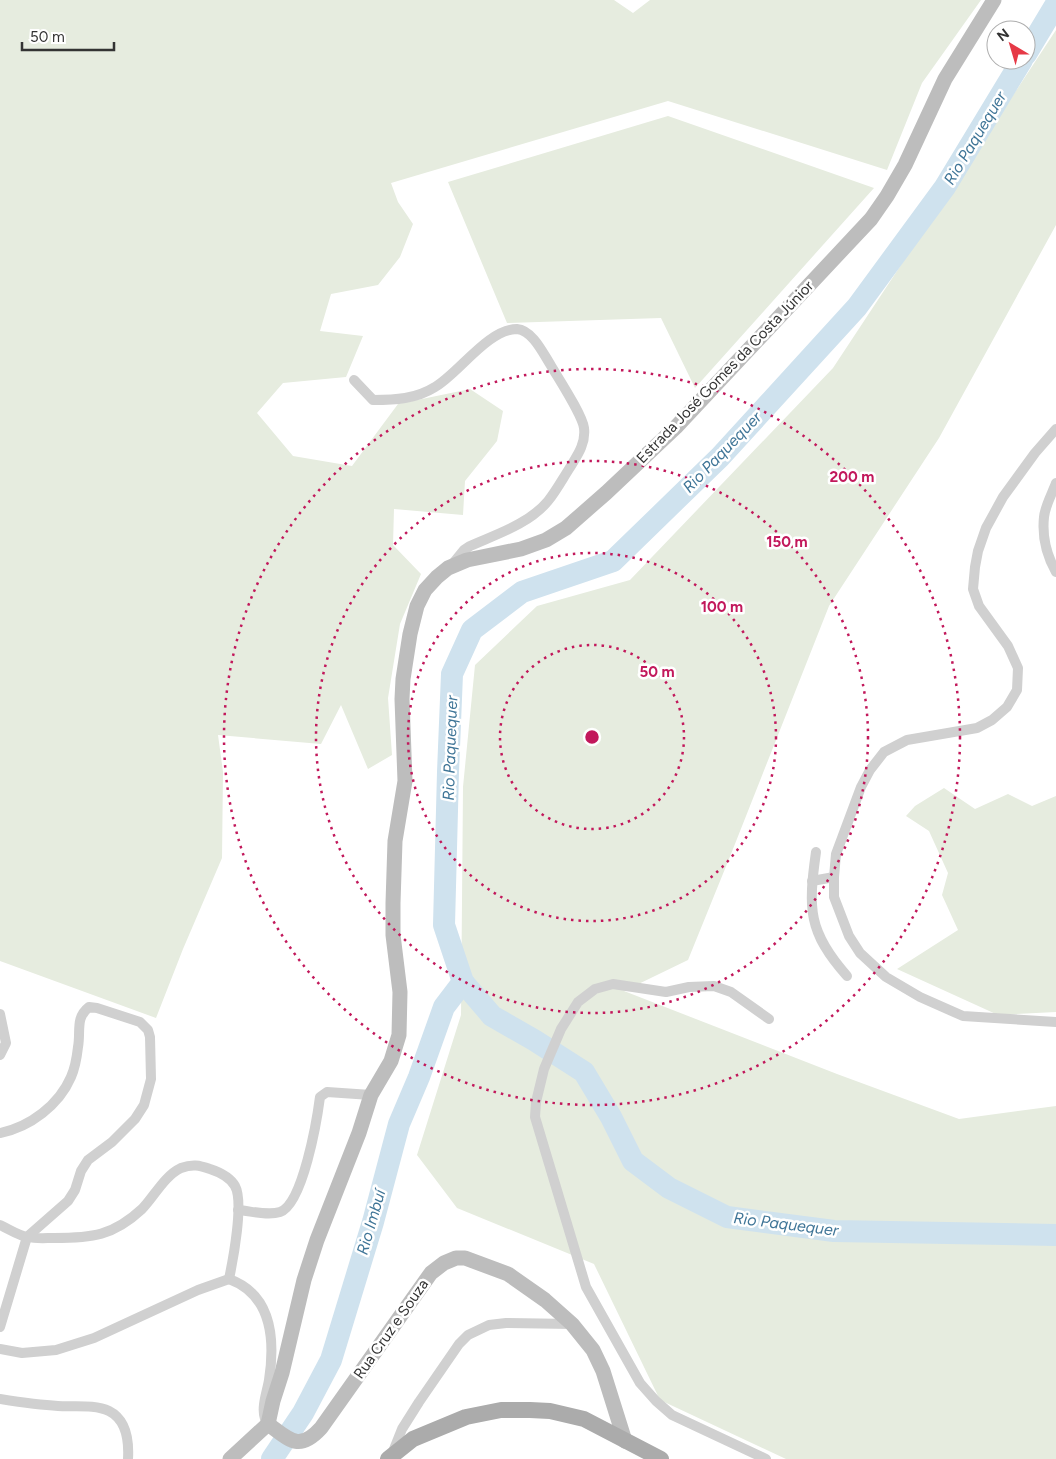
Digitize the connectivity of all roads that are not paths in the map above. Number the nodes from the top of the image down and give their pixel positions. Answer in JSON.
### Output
{"nodes":[{"id":1,"x":994,"y":0,"type":"edge"},
{"id":2,"x":354,"y":380,"type":"dead end"},
{"id":3,"x":1056,"y":429,"type":"edge"},
{"id":4,"x":1056,"y":483,"type":"edge"},
{"id":5,"x":448,"y":568,"type":"junction"},
{"id":6,"x":1056,"y":572,"type":"edge"},
{"id":7,"x":816,"y":852,"type":"dead end"},
{"id":8,"x":834,"y":877,"type":"junction"},
{"id":9,"x":812,"y":881,"type":"junction"},
{"id":10,"x":848,"y":976,"type":"dead end"},
{"id":11,"x":0,"y":1014,"type":"edge"},
{"id":12,"x":768,"y":1019,"type":"dead end"},
{"id":13,"x":1056,"y":1022,"type":"edge"},
{"id":14,"x":0,"y":1055,"type":"edge"},
{"id":15,"x":371,"y":1095,"type":"junction"},
{"id":16,"x":0,"y":1133,"type":"edge"},
{"id":17,"x":238,"y":1210,"type":"junction"},
{"id":18,"x":0,"y":1225,"type":"edge"},
{"id":19,"x":27,"y":1238,"type":"junction"},
{"id":20,"x":228,"y":1279,"type":"junction"},
{"id":21,"x":572,"y":1324,"type":"junction"},
{"id":22,"x":0,"y":1327,"type":"edge"},
{"id":23,"x":0,"y":1349,"type":"edge"},
{"id":24,"x":0,"y":1399,"type":"edge"},
{"id":25,"x":272,"y":1428,"type":"junction"},
{"id":26,"x":625,"y":1440,"type":"junction"},
{"id":27,"x":390,"y":1457,"type":"edge"},
{"id":28,"x":128,"y":1459,"type":"edge"},
{"id":29,"x":230,"y":1459,"type":"edge"},
{"id":30,"x":661,"y":1459,"type":"edge"},
{"id":31,"x":766,"y":1459,"type":"edge"}],
"edges":[{"from":1,"to":5,"type":"street","name":"Estrada José Gomes da Costa Júnior"},
{"from":2,"to":5,"type":"street"},
{"from":3,"to":8,"type":"street"},
{"from":4,"to":6,"type":"street"},
{"from":5,"to":15,"type":"street","name":"Estrada José Gomes da Costa Júnior"},
{"from":7,"to":9,"type":"street"},
{"from":8,"to":9,"type":"street"},
{"from":8,"to":13,"type":"street"},
{"from":9,"to":10,"type":"street"},
{"from":11,"to":14,"type":"street"},
{"from":12,"to":31,"type":"street"},
{"from":15,"to":17,"type":"street"},
{"from":15,"to":25,"type":"street","name":"Estrada José Gomes da Costa Júnior"},
{"from":16,"to":19,"type":"street"},
{"from":17,"to":19,"type":"street"},
{"from":17,"to":20,"type":"street"},
{"from":18,"to":19,"type":"street"},
{"from":19,"to":22,"type":"street"},
{"from":20,"to":23,"type":"street"},
{"from":20,"to":25,"type":"street"},
{"from":21,"to":25,"type":"street","name":"Rua Cruz e Souza"},
{"from":21,"to":26,"type":"street","name":"Rua Cruz e Souza"},
{"from":21,"to":27,"type":"street"},
{"from":24,"to":28,"type":"street"},
{"from":25,"to":29,"type":"street"},
{"from":26,"to":27,"type":"main road"},
{"from":26,"to":30,"type":"main road"}]}
